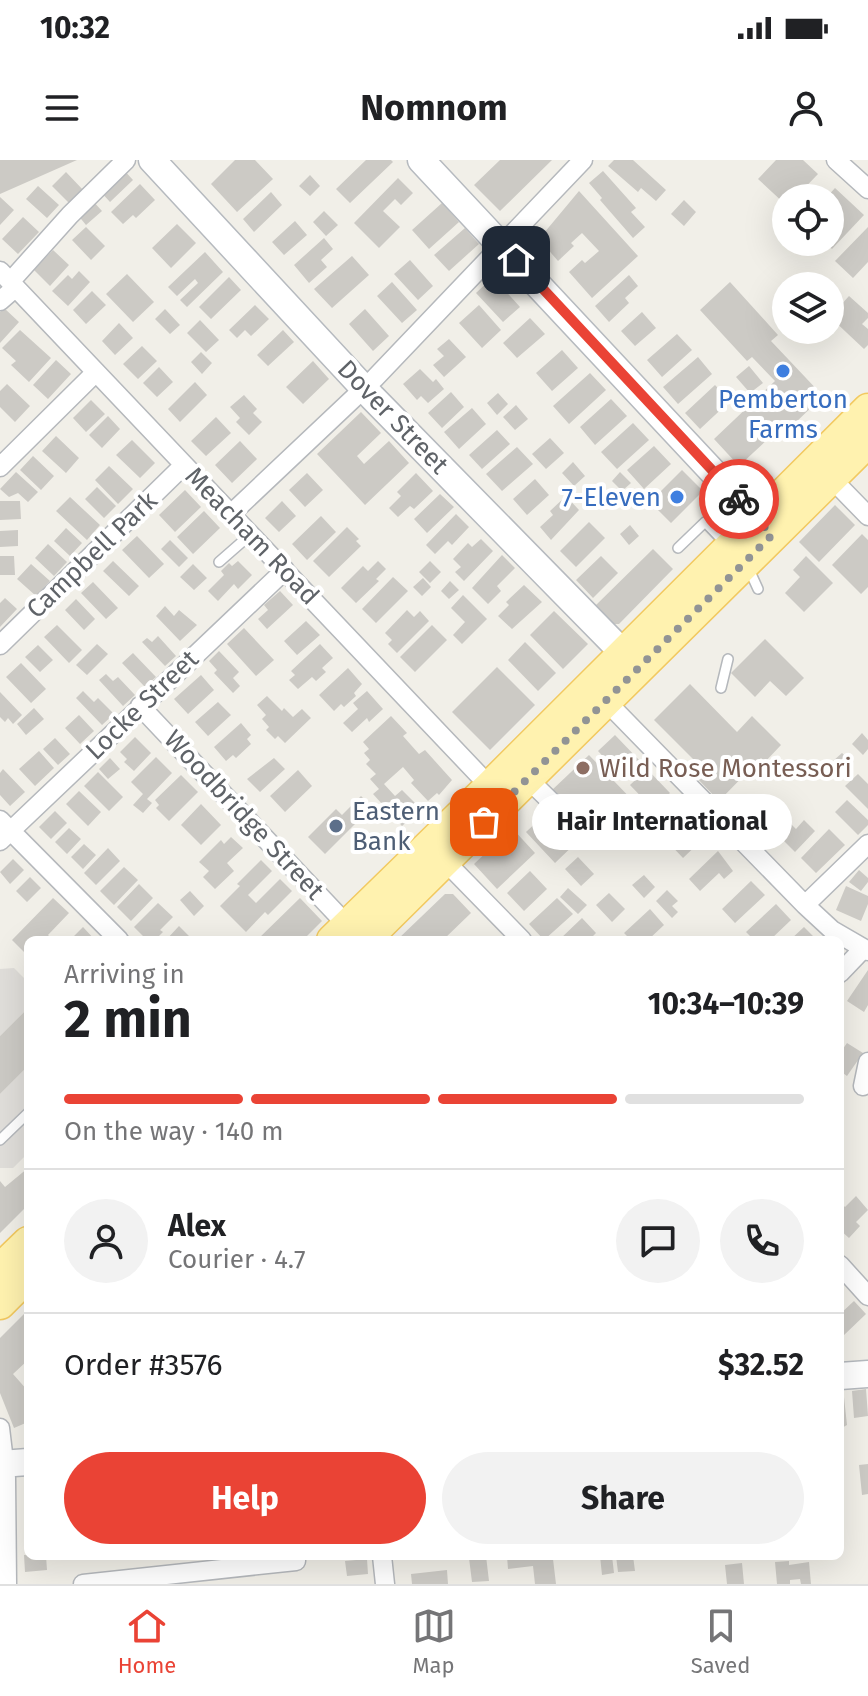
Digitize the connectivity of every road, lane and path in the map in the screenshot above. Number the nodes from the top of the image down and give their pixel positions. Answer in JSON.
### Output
{"nodes":[{"id":1,"x":126,"y":160,"type":"edge"},
{"id":2,"x":152,"y":160,"type":"edge"},
{"id":3,"x":421,"y":160,"type":"edge"},
{"id":4,"x":583,"y":160,"type":"edge"},
{"id":5,"x":836,"y":160,"type":"edge"},
{"id":6,"x":868,"y":189,"type":"edge"},
{"id":7,"x":502,"y":246,"type":"junction"},
{"id":8,"x":8,"y":280,"type":"edge"},
{"id":9,"x":0,"y":301,"type":"edge"},
{"id":10,"x":96,"y":372,"type":"junction"},
{"id":11,"x":365,"y":388,"type":"junction"},
{"id":12,"x":868,"y":409,"type":"edge"},
{"id":13,"x":868,"y":442,"type":"edge"},
{"id":14,"x":184,"y":465,"type":"junction"},
{"id":15,"x":0,"y":467,"type":"edge"},
{"id":16,"x":831,"y":478,"type":"junction"},
{"id":17,"x":232,"y":513,"type":"junction"},
{"id":18,"x":868,"y":516,"type":"edge"},
{"id":19,"x":765,"y":527,"type":"junction"},
{"id":20,"x":251,"y":534,"type":"junction"},
{"id":21,"x":678,"y":548,"type":"dead end"},
{"id":22,"x":737,"y":554,"type":"junction"},
{"id":23,"x":219,"y":562,"type":"dead end"},
{"id":24,"x":285,"y":570,"type":"junction"},
{"id":25,"x":758,"y":589,"type":"dead end"},
{"id":26,"x":0,"y":645,"type":"edge"},
{"id":27,"x":728,"y":659,"type":"dead end"},
{"id":28,"x":630,"y":660,"type":"junction"},
{"id":29,"x":721,"y":688,"type":"dead end"},
{"id":30,"x":598,"y":693,"type":"junction"},
{"id":31,"x":140,"y":706,"type":"junction"},
{"id":32,"x":528,"y":779,"type":"junction"},
{"id":33,"x":497,"y":794,"type":"junction"},
{"id":34,"x":4,"y":831,"type":"edge"},
{"id":35,"x":583,"y":833,"type":"dead end"},
{"id":36,"x":868,"y":844,"type":"edge"},
{"id":37,"x":437,"y":853,"type":"junction"},
{"id":38,"x":805,"y":905,"type":"junction"},
{"id":39,"x":348,"y":935,"type":"edge"},
{"id":40,"x":115,"y":936,"type":"edge"},
{"id":41,"x":518,"y":936,"type":"edge"},
{"id":42,"x":842,"y":936,"type":"edge"},
{"id":43,"x":844,"y":937,"type":"edge"},
{"id":44,"x":866,"y":950,"type":"edge"},
{"id":45,"x":844,"y":969,"type":"edge"},
{"id":46,"x":868,"y":1062,"type":"edge"},
{"id":47,"x":863,"y":1086,"type":"dead end"},
{"id":48,"x":24,"y":1117,"type":"edge"},
{"id":49,"x":0,"y":1140,"type":"edge"},
{"id":50,"x":24,"y":1246,"type":"edge"},
{"id":51,"x":0,"y":1269,"type":"edge"},
{"id":52,"x":844,"y":1269,"type":"edge"},
{"id":53,"x":24,"y":1280,"type":"edge"},
{"id":54,"x":868,"y":1296,"type":"edge"},
{"id":55,"x":0,"y":1304,"type":"edge"},
{"id":56,"x":868,"y":1374,"type":"edge"},
{"id":57,"x":844,"y":1376,"type":"edge"},
{"id":58,"x":0,"y":1428,"type":"edge"},
{"id":59,"x":11,"y":1463,"type":"edge"},
{"id":60,"x":382,"y":1560,"type":"edge"},
{"id":61,"x":296,"y":1561,"type":"dead end"},
{"id":62,"x":7,"y":1584,"type":"edge"},
{"id":63,"x":83,"y":1584,"type":"edge"},
{"id":64,"x":385,"y":1584,"type":"edge"}],
"edges":[{"from":1,"to":8,"type":"street"},
{"from":2,"to":11,"type":"main road","name":"Dover Street"},
{"from":3,"to":7,"type":"main road"},
{"from":4,"to":7,"type":"street"},
{"from":5,"to":6,"type":"street"},
{"from":7,"to":11,"type":"street"},
{"from":7,"to":19,"type":"main road"},
{"from":8,"to":9,"type":"street"},
{"from":8,"to":10,"type":"street","name":"Meacham Road"},
{"from":10,"to":14,"type":"street","name":"Meacham Road"},
{"from":10,"to":15,"type":"street"},
{"from":11,"to":17,"type":"street"},
{"from":11,"to":28,"type":"main road","name":"Dover Street"},
{"from":12,"to":19,"type":"main road"},
{"from":13,"to":16,"type":"main road"},
{"from":14,"to":17,"type":"street","name":"Meacham Road"},
{"from":14,"to":26,"type":"street","name":"Campbell Park"},
{"from":16,"to":18,"type":"street"},
{"from":16,"to":19,"type":"main road"},
{"from":17,"to":20,"type":"street","name":"Meacham Road"},
{"from":19,"to":22,"type":"main road"},
{"from":20,"to":23,"type":"lane"},
{"from":20,"to":24,"type":"street","name":"Meacham Road"},
{"from":21,"to":22,"type":"lane"},
{"from":22,"to":25,"type":"lane"},
{"from":22,"to":28,"type":"main road"},
{"from":24,"to":31,"type":"street","name":"Locke Street"},
{"from":24,"to":33,"type":"street","name":"Meacham Road"},
{"from":27,"to":29,"type":"lane"},
{"from":28,"to":30,"type":"main road"},
{"from":30,"to":32,"type":"main road"},
{"from":30,"to":33,"type":"main road"},
{"from":30,"to":38,"type":"street"},
{"from":31,"to":34,"type":"street","name":"Locke Street"},
{"from":31,"to":39,"type":"street","name":"Woodbridge Street"},
{"from":32,"to":33,"type":"main road"},
{"from":32,"to":35,"type":"street"},
{"from":33,"to":37,"type":"main road"},
{"from":34,"to":40,"type":"street"},
{"from":36,"to":38,"type":"street"},
{"from":37,"to":39,"type":"main road"},
{"from":37,"to":41,"type":"street"},
{"from":38,"to":42,"type":"street"},
{"from":43,"to":44,"type":"street"},
{"from":44,"to":45,"type":"street"},
{"from":46,"to":47,"type":"street"},
{"from":48,"to":49,"type":"lane"},
{"from":50,"to":51,"type":"main road"},
{"from":52,"to":54,"type":"street"},
{"from":53,"to":55,"type":"main road"},
{"from":56,"to":57,"type":"main road"},
{"from":58,"to":59,"type":"street"},
{"from":59,"to":62,"type":"street"},
{"from":60,"to":64,"type":"street"},
{"from":61,"to":63,"type":"street"}]}
